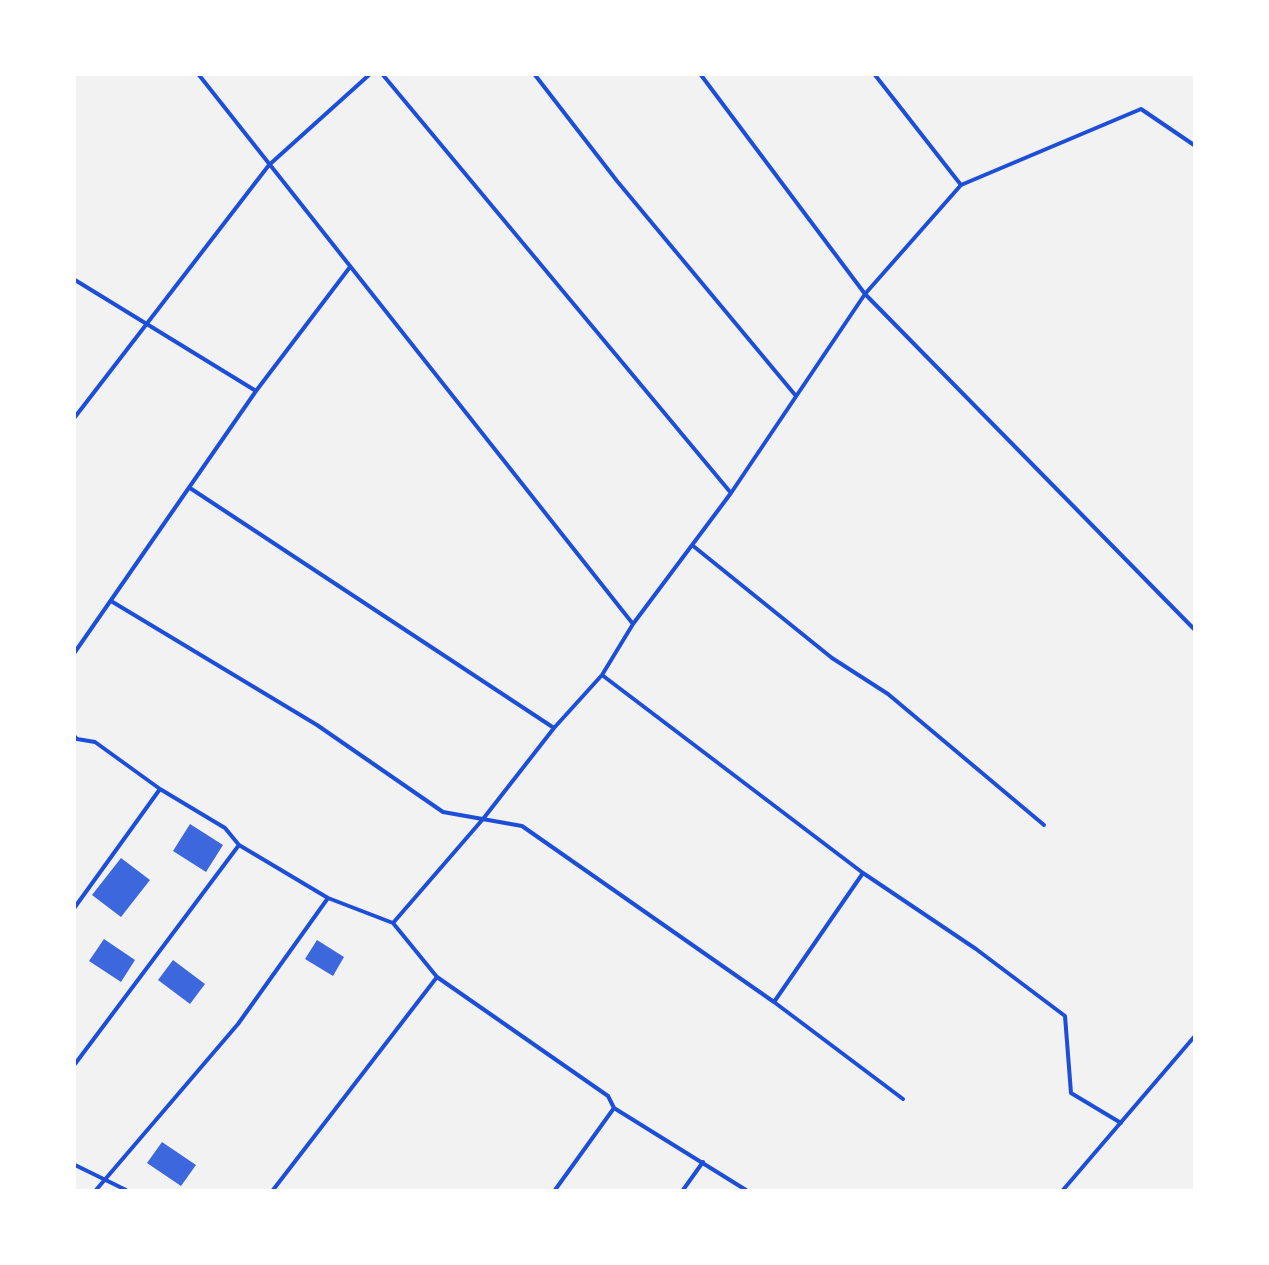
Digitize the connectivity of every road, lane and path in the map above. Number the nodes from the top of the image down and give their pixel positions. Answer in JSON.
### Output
{"nodes":[{"id":1,"x":199,"y":75,"type":"edge"},
{"id":2,"x":369,"y":75,"type":"edge"},
{"id":3,"x":383,"y":75,"type":"edge"},
{"id":4,"x":535,"y":75,"type":"edge"},
{"id":5,"x":701,"y":75,"type":"edge"},
{"id":6,"x":875,"y":75,"type":"edge"},
{"id":7,"x":1194,"y":145,"type":"edge"},
{"id":8,"x":269,"y":165,"type":"junction"},
{"id":9,"x":961,"y":185,"type":"junction"},
{"id":10,"x":350,"y":268,"type":"junction"},
{"id":11,"x":75,"y":280,"type":"edge"},
{"id":12,"x":865,"y":294,"type":"junction"},
{"id":13,"x":147,"y":323,"type":"junction"},
{"id":14,"x":256,"y":391,"type":"junction"},
{"id":15,"x":796,"y":396,"type":"junction"},
{"id":16,"x":75,"y":417,"type":"edge"},
{"id":17,"x":190,"y":488,"type":"junction"},
{"id":18,"x":731,"y":493,"type":"junction"},
{"id":19,"x":692,"y":545,"type":"junction"},
{"id":20,"x":111,"y":601,"type":"junction"},
{"id":21,"x":633,"y":624,"type":"junction"},
{"id":22,"x":1194,"y":629,"type":"edge"},
{"id":23,"x":75,"y":652,"type":"edge"},
{"id":24,"x":602,"y":675,"type":"junction"},
{"id":25,"x":554,"y":728,"type":"junction"},
{"id":26,"x":76,"y":739,"type":"edge"},
{"id":27,"x":160,"y":789,"type":"junction"},
{"id":28,"x":483,"y":819,"type":"junction"},
{"id":29,"x":1044,"y":825,"type":"dead end"},
{"id":30,"x":239,"y":845,"type":"junction"},
{"id":31,"x":863,"y":873,"type":"junction"},
{"id":32,"x":328,"y":898,"type":"junction"},
{"id":33,"x":75,"y":907,"type":"edge"},
{"id":34,"x":393,"y":923,"type":"junction"},
{"id":35,"x":437,"y":977,"type":"junction"},
{"id":36,"x":774,"y":1002,"type":"junction"},
{"id":37,"x":1194,"y":1037,"type":"edge"},
{"id":38,"x":75,"y":1064,"type":"edge"},
{"id":39,"x":903,"y":1099,"type":"dead end"},
{"id":40,"x":614,"y":1108,"type":"junction"},
{"id":41,"x":1121,"y":1123,"type":"junction"},
{"id":42,"x":703,"y":1162,"type":"junction"},
{"id":43,"x":75,"y":1165,"type":"edge"},
{"id":44,"x":104,"y":1179,"type":"junction"},
{"id":45,"x":96,"y":1190,"type":"edge"},
{"id":46,"x":126,"y":1190,"type":"edge"},
{"id":47,"x":273,"y":1190,"type":"edge"},
{"id":48,"x":554,"y":1190,"type":"edge"},
{"id":49,"x":683,"y":1190,"type":"edge"},
{"id":50,"x":746,"y":1190,"type":"edge"},
{"id":51,"x":1063,"y":1190,"type":"edge"}],
"edges":[{"from":1,"to":8,"type":"street"},
{"from":2,"to":8,"type":"street"},
{"from":3,"to":18,"type":"street"},
{"from":4,"to":15,"type":"street"},
{"from":5,"to":12,"type":"street"},
{"from":6,"to":9,"type":"street"},
{"from":7,"to":9,"type":"street"},
{"from":8,"to":10,"type":"street"},
{"from":8,"to":13,"type":"street"},
{"from":9,"to":12,"type":"street"},
{"from":10,"to":14,"type":"street"},
{"from":10,"to":21,"type":"street"},
{"from":11,"to":13,"type":"street"},
{"from":12,"to":15,"type":"street"},
{"from":12,"to":22,"type":"street"},
{"from":13,"to":14,"type":"street"},
{"from":13,"to":16,"type":"street"},
{"from":14,"to":17,"type":"street"},
{"from":15,"to":18,"type":"street"},
{"from":17,"to":20,"type":"street"},
{"from":17,"to":25,"type":"street"},
{"from":18,"to":19,"type":"street"},
{"from":19,"to":21,"type":"street"},
{"from":19,"to":29,"type":"street"},
{"from":20,"to":23,"type":"street"},
{"from":20,"to":28,"type":"street"},
{"from":21,"to":24,"type":"street"},
{"from":24,"to":25,"type":"street"},
{"from":24,"to":31,"type":"street"},
{"from":25,"to":28,"type":"street"},
{"from":26,"to":27,"type":"street"},
{"from":27,"to":30,"type":"street"},
{"from":27,"to":33,"type":"street"},
{"from":28,"to":34,"type":"street"},
{"from":28,"to":36,"type":"street"},
{"from":30,"to":32,"type":"street"},
{"from":30,"to":38,"type":"street"},
{"from":31,"to":36,"type":"street"},
{"from":31,"to":41,"type":"street"},
{"from":32,"to":34,"type":"street"},
{"from":32,"to":44,"type":"street"},
{"from":34,"to":35,"type":"street"},
{"from":35,"to":40,"type":"street"},
{"from":35,"to":47,"type":"street"},
{"from":36,"to":39,"type":"street"},
{"from":37,"to":41,"type":"street"},
{"from":40,"to":42,"type":"street"},
{"from":40,"to":48,"type":"street"},
{"from":41,"to":51,"type":"street"},
{"from":42,"to":49,"type":"street"},
{"from":42,"to":50,"type":"street"},
{"from":43,"to":44,"type":"street"},
{"from":44,"to":45,"type":"street"},
{"from":44,"to":46,"type":"street"}]}
